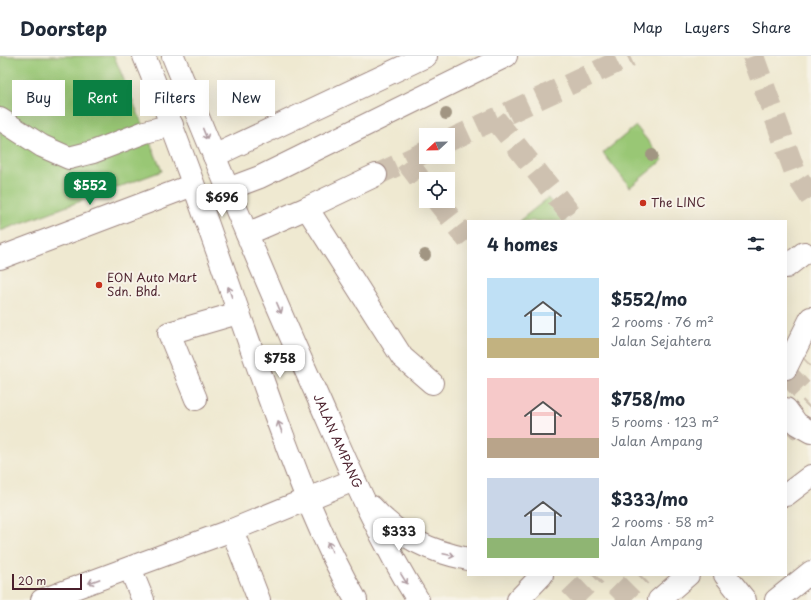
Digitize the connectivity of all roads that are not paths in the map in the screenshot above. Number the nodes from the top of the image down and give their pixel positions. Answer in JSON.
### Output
{"nodes":[{"id":1,"x":144,"y":56,"type":"edge"},
{"id":2,"x":173,"y":56,"type":"edge"},
{"id":3,"x":426,"y":56,"type":"edge"},
{"id":4,"x":506,"y":56,"type":"edge"},
{"id":5,"x":0,"y":119,"type":"edge"},
{"id":6,"x":172,"y":125,"type":"junction"},
{"id":7,"x":214,"y":156,"type":"junction"},
{"id":8,"x":376,"y":175,"type":"tunnel mouth"},
{"id":9,"x":193,"y":185,"type":"junction"},
{"id":10,"x":228,"y":189,"type":"junction"},
{"id":11,"x":307,"y":208,"type":"junction"},
{"id":12,"x":247,"y":234,"type":"junction"},
{"id":13,"x":804,"y":253,"type":"dead end"},
{"id":14,"x":0,"y":258,"type":"edge"},
{"id":15,"x":787,"y":266,"type":"edge"},
{"id":16,"x":811,"y":312,"type":"edge"},
{"id":17,"x":238,"y":313,"type":"junction"},
{"id":18,"x":811,"y":318,"type":"edge"},
{"id":19,"x":787,"y":335,"type":"edge"},
{"id":20,"x":787,"y":366,"type":"edge"},
{"id":21,"x":432,"y":383,"type":"dead end"},
{"id":22,"x":196,"y":399,"type":"dead end"},
{"id":23,"x":787,"y":410,"type":"edge"},
{"id":24,"x":811,"y":432,"type":"edge"},
{"id":25,"x":811,"y":476,"type":"edge"},
{"id":26,"x":358,"y":487,"type":"junction"},
{"id":27,"x":787,"y":494,"type":"edge"},
{"id":28,"x":307,"y":499,"type":"junction"},
{"id":29,"x":232,"y":530,"type":"junction"},
{"id":30,"x":467,"y":559,"type":"edge"},
{"id":31,"x":130,"y":568,"type":"junction"},
{"id":32,"x":811,"y":572,"type":"edge"},
{"id":33,"x":541,"y":576,"type":"edge"},
{"id":34,"x":687,"y":576,"type":"edge"},
{"id":35,"x":727,"y":576,"type":"edge"},
{"id":36,"x":349,"y":594,"type":"edge"},
{"id":37,"x":670,"y":597,"type":"edge"},
{"id":38,"x":42,"y":600,"type":"edge"},
{"id":39,"x":143,"y":600,"type":"edge"},
{"id":40,"x":260,"y":600,"type":"edge"},
{"id":41,"x":418,"y":600,"type":"edge"},
{"id":42,"x":518,"y":600,"type":"edge"},
{"id":43,"x":745,"y":600,"type":"edge"},
{"id":44,"x":776,"y":600,"type":"edge"}],
"edges":[{"from":1,"to":6,"type":"main road"},
{"from":2,"to":7,"type":"main road","name":"JALAN AMPANG","one_way":true},
{"from":3,"to":7,"type":"main road"},
{"from":4,"to":10,"type":"main road"},
{"from":5,"to":6,"type":"main road"},
{"from":6,"to":9,"type":"main road"},
{"from":7,"to":10,"type":"main road","name":"JALAN AMPANG"},
{"from":8,"to":11,"type":"main road"},
{"from":9,"to":14,"type":"main road"},
{"from":17,"to":9,"type":"main road","one_way":true},
{"from":10,"to":12,"type":"main road","name":"JALAN AMPANG"},
{"from":11,"to":12,"type":"main road"},
{"from":11,"to":21,"type":"main road"},
{"from":12,"to":26,"type":"main road","name":"JALAN AMPANG","one_way":true},
{"from":13,"to":15,"type":"main road"},
{"from":16,"to":19,"type":"main road"},
{"from":17,"to":22,"type":"main road"},
{"from":28,"to":17,"type":"main road","one_way":true},
{"from":18,"to":20,"type":"main road"},
{"from":23,"to":24,"type":"main road"},
{"from":25,"to":27,"type":"main road"},
{"from":26,"to":28,"type":"main road"},
{"from":26,"to":30,"type":"main road","one_way":true},
{"from":26,"to":41,"type":"main road","name":"JALAN AMPANG","one_way":true},
{"from":28,"to":29,"type":"main road"},
{"from":36,"to":28,"type":"main road","one_way":true},
{"from":29,"to":31,"type":"main road"},
{"from":29,"to":40,"type":"main road"},
{"from":31,"to":38,"type":"main road","one_way":true},
{"from":31,"to":39,"type":"main road"},
{"from":32,"to":44,"type":"main road"},
{"from":33,"to":42,"type":"main road"},
{"from":34,"to":37,"type":"main road"},
{"from":35,"to":43,"type":"main road"}]}
